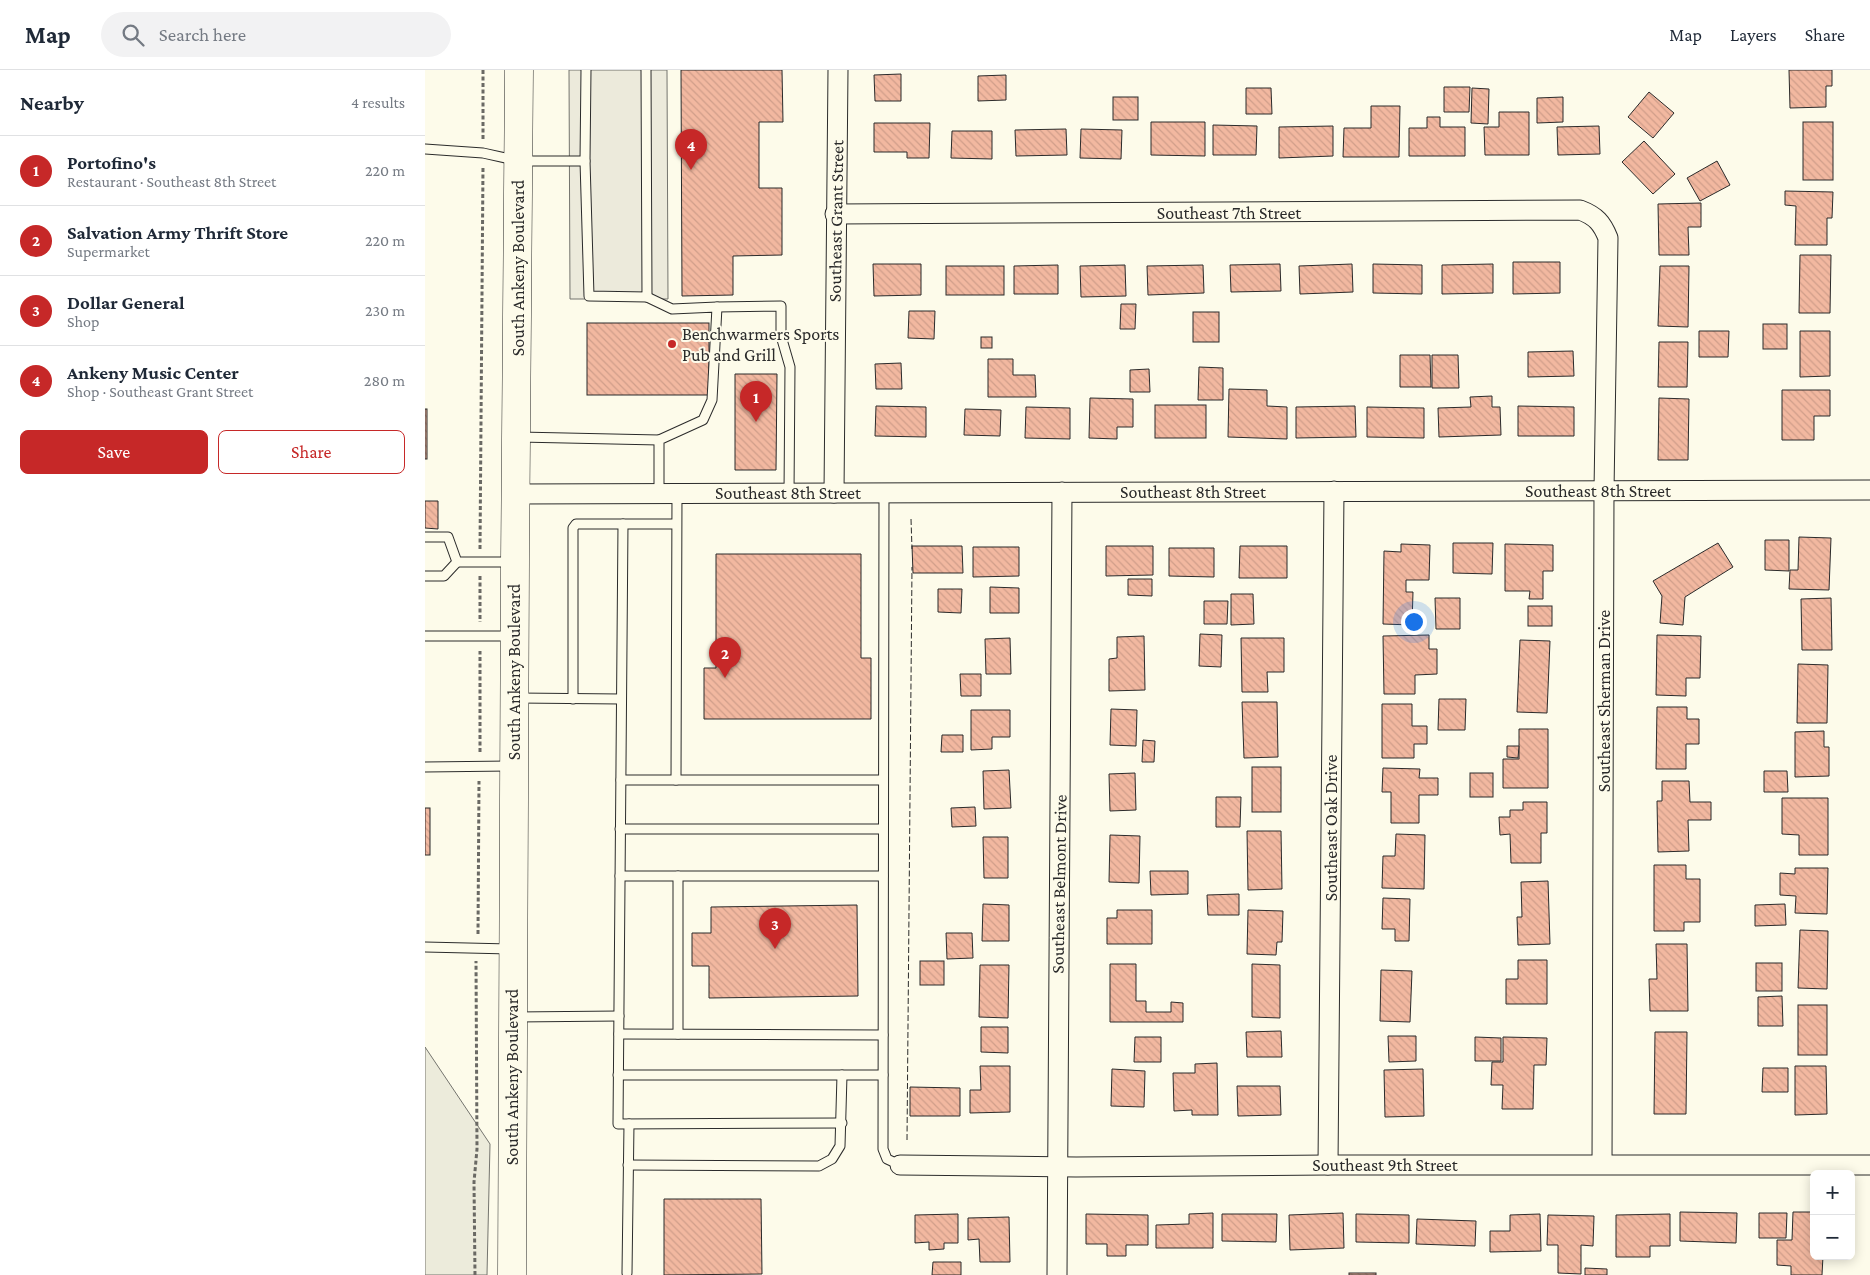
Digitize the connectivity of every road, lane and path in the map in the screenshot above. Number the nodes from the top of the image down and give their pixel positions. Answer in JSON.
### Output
{"nodes":[{"id":1,"x":483,"y":70,"type":"edge"},
{"id":2,"x":519,"y":70,"type":"edge"},
{"id":3,"x":585,"y":70,"type":"edge"},
{"id":4,"x":646,"y":70,"type":"edge"},
{"id":5,"x":838,"y":70,"type":"edge"},
{"id":6,"x":425,"y":149,"type":"edge"},
{"id":7,"x":483,"y":153,"type":"junction"},
{"id":8,"x":519,"y":161,"type":"junction"},
{"id":9,"x":585,"y":161,"type":"junction"},
{"id":10,"x":835,"y":214,"type":"junction"},
{"id":11,"x":1608,"y":238,"type":"joint"},
{"id":12,"x":647,"y":297,"type":"junction"},
{"id":13,"x":717,"y":306,"type":"junction"},
{"id":14,"x":516,"y":437,"type":"junction"},
{"id":15,"x":659,"y":440,"type":"junction"},
{"id":16,"x":1870,"y":490,"type":"edge"},
{"id":17,"x":1604,"y":491,"type":"junction"},
{"id":18,"x":834,"y":492,"type":"junction"},
{"id":19,"x":1062,"y":492,"type":"junction"},
{"id":20,"x":1334,"y":492,"type":"junction"},
{"id":21,"x":789,"y":493,"type":"junction"},
{"id":22,"x":883,"y":493,"type":"junction"},
{"id":23,"x":516,"y":494,"type":"junction"},
{"id":24,"x":668,"y":494,"type":"junction"},
{"id":25,"x":623,"y":524,"type":"junction"},
{"id":26,"x":676,"y":524,"type":"junction"},
{"id":27,"x":425,"y":537,"type":"edge"},
{"id":28,"x":457,"y":562,"type":"junction"},
{"id":29,"x":515,"y":562,"type":"junction"},
{"id":30,"x":480,"y":563,"type":"junction"},
{"id":31,"x":425,"y":576,"type":"edge"},
{"id":32,"x":425,"y":636,"type":"edge"},
{"id":33,"x":480,"y":636,"type":"junction"},
{"id":34,"x":515,"y":636,"type":"junction"},
{"id":35,"x":515,"y":698,"type":"junction"},
{"id":36,"x":573,"y":699,"type":"junction"},
{"id":37,"x":621,"y":699,"type":"junction"},
{"id":38,"x":514,"y":766,"type":"junction"},
{"id":39,"x":425,"y":767,"type":"edge"},
{"id":40,"x":479,"y":767,"type":"junction"},
{"id":41,"x":621,"y":780,"type":"junction"},
{"id":42,"x":676,"y":780,"type":"junction"},
{"id":43,"x":883,"y":780,"type":"junction"},
{"id":44,"x":620,"y":829,"type":"junction"},
{"id":45,"x":883,"y":829,"type":"junction"},
{"id":46,"x":620,"y":876,"type":"junction"},
{"id":47,"x":678,"y":876,"type":"junction"},
{"id":48,"x":883,"y":876,"type":"junction"},
{"id":49,"x":425,"y":947,"type":"edge"},
{"id":50,"x":478,"y":948,"type":"junction"},
{"id":51,"x":513,"y":949,"type":"junction"},
{"id":52,"x":619,"y":1016,"type":"junction"},
{"id":53,"x":512,"y":1017,"type":"junction"},
{"id":54,"x":619,"y":1034,"type":"junction"},
{"id":55,"x":678,"y":1034,"type":"junction"},
{"id":56,"x":883,"y":1034,"type":"junction"},
{"id":57,"x":618,"y":1075,"type":"junction"},
{"id":58,"x":842,"y":1075,"type":"junction"},
{"id":59,"x":883,"y":1075,"type":"junction"},
{"id":60,"x":629,"y":1124,"type":"junction"},
{"id":61,"x":842,"y":1124,"type":"junction"},
{"id":62,"x":1602,"y":1164,"type":"junction"},
{"id":63,"x":628,"y":1165,"type":"junction"},
{"id":64,"x":900,"y":1165,"type":"joint"},
{"id":65,"x":1328,"y":1165,"type":"junction"},
{"id":66,"x":1870,"y":1165,"type":"edge"},
{"id":67,"x":1056,"y":1167,"type":"junction"},
{"id":68,"x":627,"y":1273,"type":"dead end"},
{"id":69,"x":475,"y":1275,"type":"edge"},
{"id":70,"x":512,"y":1275,"type":"edge"},
{"id":71,"x":1057,"y":1275,"type":"edge"}],
"edges":[{"from":1,"to":7,"type":"path"},
{"from":2,"to":8,"type":"main road","name":"South Ankeny Boulevard"},
{"from":3,"to":9,"type":"lane"},
{"from":4,"to":12,"type":"lane"},
{"from":5,"to":10,"type":"street","name":"Southeast Grant Street"},
{"from":6,"to":7,"type":"lane"},
{"from":7,"to":8,"type":"lane"},
{"from":7,"to":30,"type":"path"},
{"from":8,"to":9,"type":"lane"},
{"from":8,"to":14,"type":"main road","name":"South Ankeny Boulevard"},
{"from":9,"to":12,"type":"lane"},
{"from":10,"to":11,"type":"street","name":"Southeast 7th Street"},
{"from":10,"to":18,"type":"street","name":"Southeast Grant Street"},
{"from":11,"to":17,"type":"street","name":"Southeast Sherman Drive"},
{"from":12,"to":13,"type":"lane"},
{"from":13,"to":15,"type":"lane"},
{"from":13,"to":21,"type":"lane"},
{"from":14,"to":15,"type":"lane"},
{"from":14,"to":23,"type":"main road","name":"South Ankeny Boulevard"},
{"from":15,"to":24,"type":"lane"},
{"from":16,"to":17,"type":"street","name":"Southeast 8th Street"},
{"from":17,"to":20,"type":"street","name":"Southeast 8th Street"},
{"from":17,"to":62,"type":"street","name":"Southeast Sherman Drive"},
{"from":18,"to":21,"type":"street","name":"Southeast 8th Street"},
{"from":18,"to":22,"type":"street","name":"Southeast 8th Street"},
{"from":19,"to":20,"type":"street","name":"Southeast 8th Street"},
{"from":19,"to":22,"type":"street","name":"Southeast 8th Street"},
{"from":19,"to":67,"type":"street","name":"Southeast Belmont Drive"},
{"from":20,"to":65,"type":"street","name":"Southeast Oak Drive"},
{"from":21,"to":24,"type":"street","name":"Southeast 8th Street"},
{"from":22,"to":43,"type":"lane"},
{"from":23,"to":24,"type":"street","name":"Southeast 8th Street"},
{"from":23,"to":29,"type":"main road","name":"South Ankeny Boulevard"},
{"from":24,"to":26,"type":"lane"},
{"from":25,"to":26,"type":"lane"},
{"from":25,"to":36,"type":"lane"},
{"from":25,"to":37,"type":"lane"},
{"from":26,"to":42,"type":"lane"},
{"from":27,"to":28,"type":"lane"},
{"from":28,"to":30,"type":"lane"},
{"from":28,"to":31,"type":"lane"},
{"from":29,"to":30,"type":"lane"},
{"from":29,"to":34,"type":"main road","name":"South Ankeny Boulevard"},
{"from":30,"to":33,"type":"path"},
{"from":32,"to":33,"type":"lane"},
{"from":33,"to":34,"type":"lane"},
{"from":33,"to":40,"type":"path"},
{"from":34,"to":35,"type":"main road","name":"South Ankeny Boulevard"},
{"from":35,"to":36,"type":"lane"},
{"from":35,"to":38,"type":"main road","name":"South Ankeny Boulevard"},
{"from":36,"to":37,"type":"lane"},
{"from":37,"to":41,"type":"lane"},
{"from":38,"to":40,"type":"lane"},
{"from":38,"to":51,"type":"main road","name":"South Ankeny Boulevard"},
{"from":39,"to":40,"type":"lane"},
{"from":40,"to":50,"type":"path"},
{"from":41,"to":42,"type":"lane"},
{"from":41,"to":44,"type":"lane"},
{"from":42,"to":43,"type":"lane"},
{"from":43,"to":45,"type":"lane"},
{"from":44,"to":45,"type":"lane"},
{"from":44,"to":46,"type":"lane"},
{"from":45,"to":48,"type":"lane"},
{"from":46,"to":47,"type":"lane"},
{"from":46,"to":52,"type":"lane"},
{"from":47,"to":48,"type":"lane"},
{"from":47,"to":55,"type":"lane"},
{"from":48,"to":56,"type":"lane"},
{"from":49,"to":50,"type":"lane"},
{"from":50,"to":51,"type":"lane"},
{"from":50,"to":69,"type":"path"},
{"from":51,"to":53,"type":"main road","name":"South Ankeny Boulevard"},
{"from":52,"to":53,"type":"lane"},
{"from":52,"to":54,"type":"lane"},
{"from":53,"to":70,"type":"main road","name":"South Ankeny Boulevard"},
{"from":54,"to":55,"type":"lane"},
{"from":54,"to":57,"type":"lane"},
{"from":55,"to":56,"type":"lane"},
{"from":56,"to":59,"type":"lane"},
{"from":57,"to":58,"type":"lane"},
{"from":57,"to":60,"type":"lane"},
{"from":58,"to":59,"type":"lane"},
{"from":58,"to":61,"type":"lane"},
{"from":59,"to":64,"type":"lane"},
{"from":60,"to":61,"type":"lane"},
{"from":60,"to":63,"type":"lane"},
{"from":61,"to":63,"type":"lane"},
{"from":62,"to":65,"type":"street","name":"Southeast 9th Street"},
{"from":62,"to":66,"type":"street","name":"Southeast 9th Street"},
{"from":63,"to":68,"type":"lane"},
{"from":64,"to":67,"type":"street","name":"Southeast 9th Street"},
{"from":65,"to":67,"type":"street","name":"Southeast 9th Street"},
{"from":67,"to":71,"type":"street","name":"Southeast Belmont Drive"}]}
